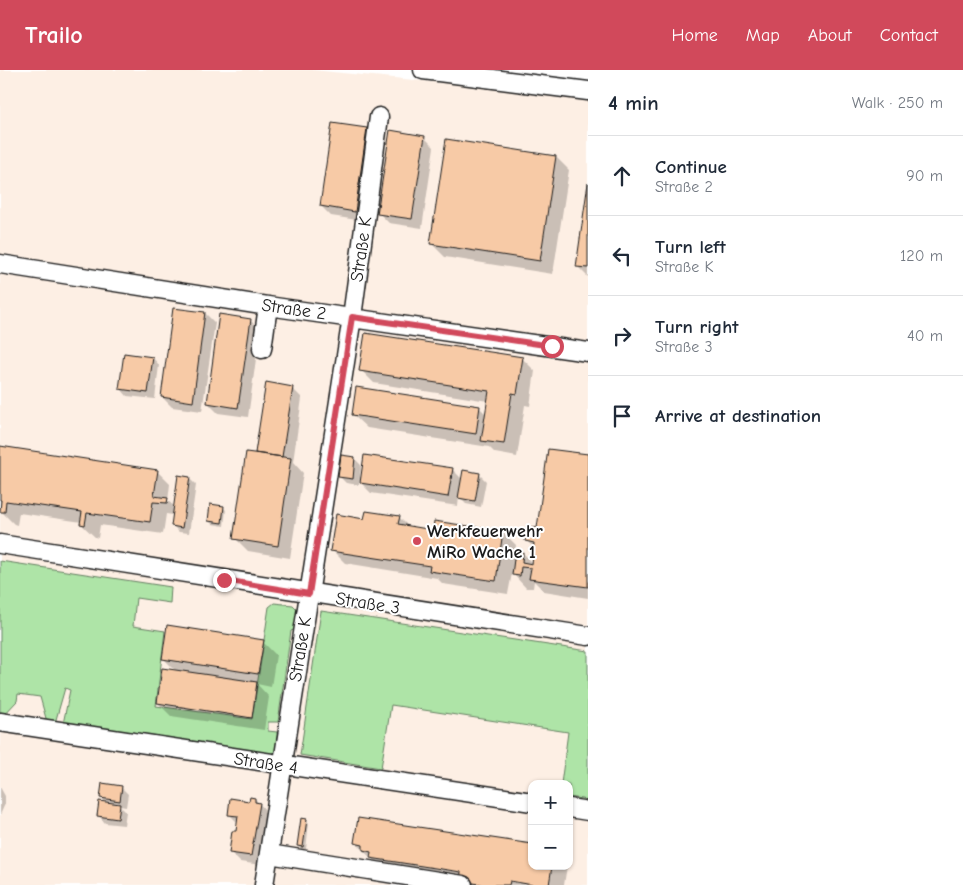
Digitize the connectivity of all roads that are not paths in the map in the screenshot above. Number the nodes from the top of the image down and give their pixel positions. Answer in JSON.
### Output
{"nodes":[{"id":1,"x":423,"y":70,"type":"edge"},
{"id":2,"x":588,"y":91,"type":"edge"},
{"id":3,"x":379,"y":117,"type":"dead end"},
{"id":4,"x":0,"y":264,"type":"edge"},
{"id":5,"x":268,"y":306,"type":"junction"},
{"id":6,"x":352,"y":317,"type":"junction"},
{"id":7,"x":262,"y":349,"type":"dead end"},
{"id":8,"x":588,"y":352,"type":"edge"},
{"id":9,"x":0,"y":544,"type":"edge"},
{"id":10,"x":309,"y":594,"type":"junction"},
{"id":11,"x":588,"y":636,"type":"edge"},
{"id":12,"x":0,"y":722,"type":"edge"},
{"id":13,"x":283,"y":765,"type":"junction"},
{"id":14,"x":528,"y":801,"type":"edge"},
{"id":15,"x":573,"y":809,"type":"edge"},
{"id":16,"x":588,"y":811,"type":"edge"},
{"id":17,"x":269,"y":854,"type":"junction"},
{"id":18,"x":264,"y":885,"type":"edge"},
{"id":19,"x":463,"y":885,"type":"edge"}],
"edges":[{"from":1,"to":2,"type":"street"},
{"from":3,"to":6,"type":"street","name":"Straße K"},
{"from":4,"to":5,"type":"street","name":"Straße 2"},
{"from":5,"to":6,"type":"street","name":"Straße 2"},
{"from":5,"to":7,"type":"street"},
{"from":6,"to":8,"type":"street","name":"Straße 2"},
{"from":6,"to":10,"type":"street","name":"Straße K"},
{"from":9,"to":10,"type":"street","name":"Straße 3"},
{"from":10,"to":11,"type":"street","name":"Straße 3"},
{"from":10,"to":13,"type":"street","name":"Straße K"},
{"from":12,"to":13,"type":"street","name":"Straße 4"},
{"from":13,"to":14,"type":"street","name":"Straße 4"},
{"from":13,"to":17,"type":"street","name":"Straße K"},
{"from":15,"to":16,"type":"street"},
{"from":17,"to":18,"type":"street","name":"Straße K"},
{"from":17,"to":19,"type":"street"}]}
